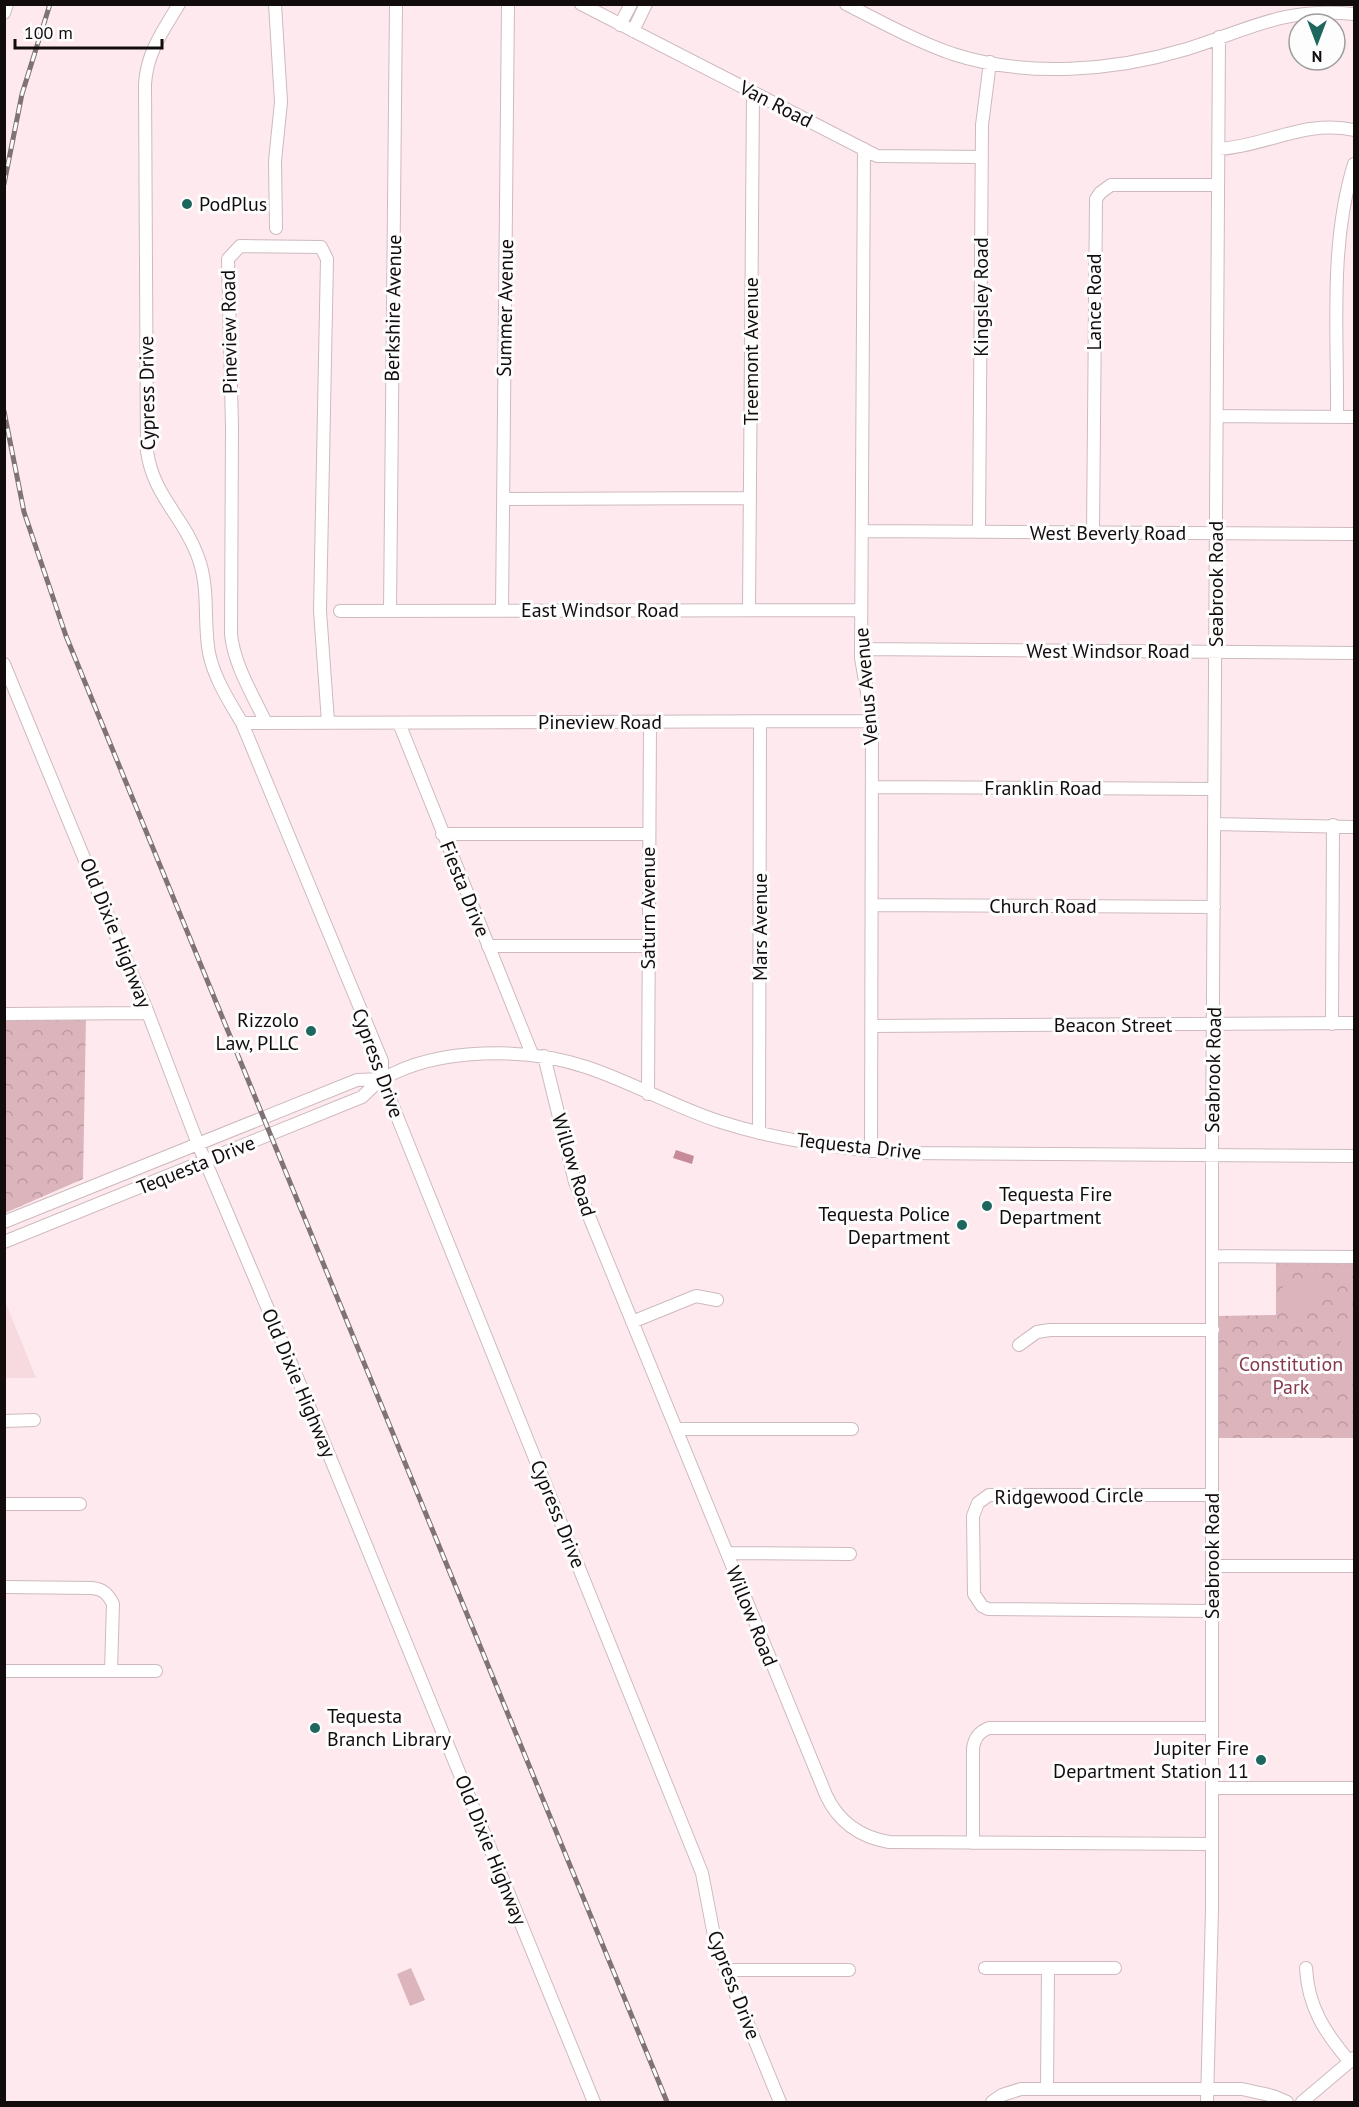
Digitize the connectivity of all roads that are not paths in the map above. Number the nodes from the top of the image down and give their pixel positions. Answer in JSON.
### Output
{"nodes":[{"id":1,"x":7,"y":4,"type":"edge"},
{"id":2,"x":179,"y":4,"type":"edge"},
{"id":3,"x":275,"y":4,"type":"edge"},
{"id":4,"x":396,"y":4,"type":"edge"},
{"id":5,"x":508,"y":4,"type":"edge"},
{"id":6,"x":581,"y":4,"type":"edge"},
{"id":7,"x":631,"y":4,"type":"edge"},
{"id":8,"x":646,"y":4,"type":"edge"},
{"id":9,"x":846,"y":4,"type":"edge"},
{"id":10,"x":4,"y":13,"type":"edge"},
{"id":11,"x":1354,"y":14,"type":"edge"},
{"id":12,"x":620,"y":25,"type":"junction"},
{"id":13,"x":633,"y":31,"type":"junction"},
{"id":14,"x":1219,"y":37,"type":"junction"},
{"id":15,"x":990,"y":62,"type":"junction"},
{"id":16,"x":753,"y":93,"type":"junction"},
{"id":17,"x":1354,"y":130,"type":"edge"},
{"id":18,"x":864,"y":149,"type":"junction"},
{"id":19,"x":1219,"y":149,"type":"junction"},
{"id":20,"x":982,"y":157,"type":"junction"},
{"id":21,"x":1354,"y":164,"type":"edge"},
{"id":22,"x":1218,"y":185,"type":"junction"},
{"id":23,"x":276,"y":228,"type":"dead end"},
{"id":24,"x":1217,"y":416,"type":"junction"},
{"id":25,"x":1337,"y":417,"type":"junction"},
{"id":26,"x":1354,"y":417,"type":"edge"},
{"id":27,"x":750,"y":498,"type":"junction"},
{"id":28,"x":503,"y":499,"type":"junction"},
{"id":29,"x":862,"y":531,"type":"junction"},
{"id":30,"x":979,"y":532,"type":"junction"},
{"id":31,"x":1093,"y":533,"type":"junction"},
{"id":32,"x":1216,"y":534,"type":"junction"},
{"id":33,"x":1354,"y":534,"type":"edge"},
{"id":34,"x":502,"y":610,"type":"junction"},
{"id":35,"x":749,"y":610,"type":"junction"},
{"id":36,"x":861,"y":610,"type":"junction"},
{"id":37,"x":340,"y":611,"type":"dead end"},
{"id":38,"x":390,"y":611,"type":"junction"},
{"id":39,"x":861,"y":649,"type":"junction"},
{"id":40,"x":1215,"y":652,"type":"junction"},
{"id":41,"x":1354,"y":653,"type":"edge"},
{"id":42,"x":4,"y":664,"type":"edge"},
{"id":43,"x":872,"y":721,"type":"junction"},
{"id":44,"x":328,"y":722,"type":"junction"},
{"id":45,"x":650,"y":722,"type":"junction"},
{"id":46,"x":760,"y":722,"type":"junction"},
{"id":47,"x":266,"y":723,"type":"junction"},
{"id":48,"x":399,"y":723,"type":"junction"},
{"id":49,"x":243,"y":726,"type":"junction"},
{"id":50,"x":872,"y":787,"type":"junction"},
{"id":51,"x":1214,"y":789,"type":"junction"},
{"id":52,"x":1214,"y":824,"type":"junction"},
{"id":53,"x":1333,"y":825,"type":"junction"},
{"id":54,"x":1354,"y":827,"type":"edge"},
{"id":55,"x":442,"y":834,"type":"junction"},
{"id":56,"x":648,"y":834,"type":"junction"},
{"id":57,"x":872,"y":904,"type":"junction"},
{"id":58,"x":1214,"y":907,"type":"junction"},
{"id":59,"x":488,"y":946,"type":"junction"},
{"id":60,"x":648,"y":946,"type":"junction"},
{"id":61,"x":148,"y":1013,"type":"junction"},
{"id":62,"x":4,"y":1014,"type":"edge"},
{"id":63,"x":1354,"y":1023,"type":"edge"},
{"id":64,"x":1214,"y":1024,"type":"junction"},
{"id":65,"x":1332,"y":1024,"type":"junction"},
{"id":66,"x":871,"y":1026,"type":"junction"},
{"id":67,"x":538,"y":1055,"type":"junction"},
{"id":68,"x":382,"y":1079,"type":"junction"},
{"id":69,"x":648,"y":1094,"type":"junction"},
{"id":70,"x":759,"y":1133,"type":"junction"},
{"id":71,"x":198,"y":1144,"type":"junction"},
{"id":72,"x":871,"y":1151,"type":"junction"},
{"id":73,"x":1212,"y":1155,"type":"junction"},
{"id":74,"x":1354,"y":1156,"type":"edge"},
{"id":75,"x":205,"y":1160,"type":"junction"},
{"id":76,"x":4,"y":1222,"type":"edge"},
{"id":77,"x":4,"y":1242,"type":"edge"},
{"id":78,"x":1212,"y":1256,"type":"junction"},
{"id":79,"x":1354,"y":1257,"type":"edge"},
{"id":80,"x":717,"y":1300,"type":"dead end"},
{"id":81,"x":632,"y":1322,"type":"junction"},
{"id":82,"x":1213,"y":1330,"type":"junction"},
{"id":83,"x":1019,"y":1345,"type":"dead end"},
{"id":84,"x":34,"y":1420,"type":"dead end"},
{"id":85,"x":4,"y":1421,"type":"edge"},
{"id":86,"x":676,"y":1429,"type":"junction"},
{"id":87,"x":852,"y":1430,"type":"dead end"},
{"id":88,"x":1213,"y":1495,"type":"junction"},
{"id":89,"x":4,"y":1504,"type":"edge"},
{"id":90,"x":80,"y":1504,"type":"dead end"},
{"id":91,"x":727,"y":1553,"type":"junction"},
{"id":92,"x":850,"y":1554,"type":"dead end"},
{"id":93,"x":1212,"y":1566,"type":"junction"},
{"id":94,"x":1354,"y":1566,"type":"edge"},
{"id":95,"x":4,"y":1587,"type":"edge"},
{"id":96,"x":1212,"y":1611,"type":"junction"},
{"id":97,"x":4,"y":1671,"type":"edge"},
{"id":98,"x":111,"y":1671,"type":"junction"},
{"id":99,"x":156,"y":1671,"type":"dead end"},
{"id":100,"x":1212,"y":1728,"type":"junction"},
{"id":101,"x":1212,"y":1788,"type":"junction"},
{"id":102,"x":1354,"y":1788,"type":"edge"},
{"id":103,"x":973,"y":1843,"type":"junction"},
{"id":104,"x":1212,"y":1844,"type":"junction"},
{"id":105,"x":985,"y":1968,"type":"dead end"},
{"id":106,"x":1048,"y":1968,"type":"junction"},
{"id":107,"x":1115,"y":1968,"type":"dead end"},
{"id":108,"x":1306,"y":1968,"type":"dead end"},
{"id":109,"x":726,"y":1970,"type":"junction"},
{"id":110,"x":849,"y":1970,"type":"dead end"},
{"id":111,"x":1352,"y":2060,"type":"edge"},
{"id":112,"x":1047,"y":2088,"type":"junction"},
{"id":113,"x":1207,"y":2089,"type":"junction"},
{"id":114,"x":594,"y":2103,"type":"edge"},
{"id":115,"x":780,"y":2103,"type":"edge"},
{"id":116,"x":992,"y":2103,"type":"edge"},
{"id":117,"x":1207,"y":2103,"type":"edge"},
{"id":118,"x":1287,"y":2103,"type":"edge"},
{"id":119,"x":1302,"y":2103,"type":"edge"}],
"edges":[{"from":1,"to":10,"type":"street"},
{"from":2,"to":49,"type":"street","name":"Cypress Drive"},
{"from":3,"to":23,"type":"street"},
{"from":4,"to":38,"type":"street","name":"Berkshire Avenue"},
{"from":5,"to":28,"type":"street","name":"Summer Avenue"},
{"from":6,"to":12,"type":"street","name":"Van Road"},
{"from":7,"to":12,"type":"street"},
{"from":8,"to":13,"type":"street"},
{"from":9,"to":15,"type":"street"},
{"from":11,"to":14,"type":"street"},
{"from":12,"to":13,"type":"street","name":"Van Road"},
{"from":13,"to":16,"type":"street","name":"Van Road"},
{"from":14,"to":15,"type":"street"},
{"from":14,"to":19,"type":"street","name":"Seabrook Road"},
{"from":15,"to":20,"type":"street","name":"Kingsley Road"},
{"from":16,"to":18,"type":"street","name":"Van Road"},
{"from":16,"to":27,"type":"street","name":"Treemont Avenue"},
{"from":17,"to":19,"type":"street"},
{"from":18,"to":20,"type":"street","name":"Van Road"},
{"from":18,"to":29,"type":"street","name":"Venus Avenue"},
{"from":19,"to":22,"type":"street","name":"Seabrook Road"},
{"from":20,"to":30,"type":"street","name":"Kingsley Road"},
{"from":21,"to":25,"type":"street"},
{"from":22,"to":24,"type":"street","name":"Seabrook Road"},
{"from":22,"to":31,"type":"street","name":"Lance Road"},
{"from":24,"to":25,"type":"street"},
{"from":24,"to":32,"type":"street","name":"Seabrook Road"},
{"from":25,"to":26,"type":"street"},
{"from":27,"to":28,"type":"street"},
{"from":27,"to":35,"type":"street","name":"Treemont Avenue"},
{"from":28,"to":34,"type":"street","name":"Summer Avenue"},
{"from":29,"to":30,"type":"street","name":"West Beverly Road"},
{"from":29,"to":36,"type":"street","name":"Venus Avenue"},
{"from":30,"to":31,"type":"street","name":"West Beverly Road"},
{"from":31,"to":32,"type":"street","name":"West Beverly Road"},
{"from":32,"to":33,"type":"street","name":"West Beverly Road"},
{"from":32,"to":40,"type":"street","name":"Seabrook Road"},
{"from":34,"to":35,"type":"street","name":"East Windsor Road"},
{"from":34,"to":38,"type":"street","name":"East Windsor Road"},
{"from":35,"to":36,"type":"street","name":"East Windsor Road"},
{"from":36,"to":39,"type":"street","name":"Venus Avenue"},
{"from":37,"to":38,"type":"street","name":"East Windsor Road"},
{"from":39,"to":40,"type":"street","name":"West Windsor Road"},
{"from":39,"to":43,"type":"street","name":"Venus Avenue"},
{"from":40,"to":41,"type":"street","name":"West Windsor Road"},
{"from":40,"to":51,"type":"street","name":"Seabrook Road"},
{"from":42,"to":61,"type":"street","name":"Old Dixie Highway"},
{"from":43,"to":46,"type":"street","name":"Pineview Road"},
{"from":43,"to":50,"type":"street","name":"Venus Avenue"},
{"from":44,"to":47,"type":"street","name":"Pineview Road"},
{"from":44,"to":47,"type":"street","name":"Pineview Road"},
{"from":44,"to":48,"type":"street","name":"Pineview Road"},
{"from":45,"to":46,"type":"street","name":"Pineview Road"},
{"from":45,"to":48,"type":"street","name":"Pineview Road"},
{"from":45,"to":56,"type":"street","name":"Saturn Avenue"},
{"from":46,"to":70,"type":"street","name":"Mars Avenue"},
{"from":47,"to":49,"type":"street","name":"Pineview Road"},
{"from":48,"to":55,"type":"street","name":"Fiesta Drive"},
{"from":49,"to":68,"type":"street","name":"Cypress Drive"},
{"from":50,"to":51,"type":"street","name":"Franklin Road"},
{"from":50,"to":57,"type":"street","name":"Venus Avenue"},
{"from":51,"to":52,"type":"street","name":"Seabrook Road"},
{"from":52,"to":53,"type":"street"},
{"from":52,"to":58,"type":"street","name":"Seabrook Road"},
{"from":53,"to":54,"type":"street"},
{"from":53,"to":65,"type":"street"},
{"from":55,"to":56,"type":"street"},
{"from":55,"to":59,"type":"street","name":"Fiesta Drive"},
{"from":56,"to":60,"type":"street","name":"Saturn Avenue"},
{"from":57,"to":58,"type":"street","name":"Church Road"},
{"from":57,"to":66,"type":"street","name":"Venus Avenue"},
{"from":58,"to":64,"type":"street","name":"Seabrook Road"},
{"from":59,"to":60,"type":"street"},
{"from":59,"to":67,"type":"street","name":"Fiesta Drive"},
{"from":60,"to":69,"type":"street","name":"Saturn Avenue"},
{"from":61,"to":62,"type":"street"},
{"from":61,"to":71,"type":"street","name":"Old Dixie Highway"},
{"from":63,"to":65,"type":"street","name":"Beacon Street"},
{"from":64,"to":65,"type":"street","name":"Beacon Street"},
{"from":64,"to":66,"type":"street","name":"Beacon Street"},
{"from":64,"to":73,"type":"street","name":"Seabrook Road"},
{"from":66,"to":72,"type":"street","name":"Venus Avenue"},
{"from":67,"to":68,"type":"street","name":"Tequesta Drive"},
{"from":67,"to":69,"type":"street","name":"Tequesta Drive"},
{"from":67,"to":81,"type":"street","name":"Willow Road"},
{"from":68,"to":71,"type":"street","name":"Tequesta Drive"},
{"from":68,"to":75,"type":"street","name":"Tequesta Drive"},
{"from":68,"to":109,"type":"street","name":"Cypress Drive"},
{"from":69,"to":70,"type":"street","name":"Tequesta Drive"},
{"from":70,"to":72,"type":"street","name":"Tequesta Drive"},
{"from":71,"to":75,"type":"street","name":"Old Dixie Highway"},
{"from":71,"to":76,"type":"street","name":"Tequesta Drive"},
{"from":72,"to":73,"type":"street","name":"Tequesta Drive"},
{"from":73,"to":74,"type":"street","name":"Tequesta Drive"},
{"from":73,"to":78,"type":"street","name":"Seabrook Road"},
{"from":75,"to":77,"type":"street","name":"Tequesta Drive"},
{"from":75,"to":114,"type":"street","name":"Old Dixie Highway"},
{"from":78,"to":79,"type":"street"},
{"from":78,"to":82,"type":"street","name":"Seabrook Road"},
{"from":80,"to":81,"type":"street"},
{"from":81,"to":86,"type":"street","name":"Willow Road"},
{"from":82,"to":83,"type":"street"},
{"from":82,"to":88,"type":"street","name":"Seabrook Road"},
{"from":84,"to":85,"type":"street"},
{"from":86,"to":87,"type":"street"},
{"from":86,"to":91,"type":"street","name":"Willow Road"},
{"from":88,"to":93,"type":"street","name":"Seabrook Road"},
{"from":88,"to":96,"type":"street","name":"Ridgewood Circle"},
{"from":89,"to":90,"type":"street"},
{"from":91,"to":92,"type":"street"},
{"from":91,"to":103,"type":"street","name":"Willow Road"},
{"from":93,"to":94,"type":"street"},
{"from":93,"to":96,"type":"street","name":"Seabrook Road"},
{"from":95,"to":98,"type":"street"},
{"from":96,"to":100,"type":"street","name":"Seabrook Road"},
{"from":97,"to":98,"type":"street"},
{"from":98,"to":99,"type":"street"},
{"from":100,"to":101,"type":"street","name":"Seabrook Road"},
{"from":100,"to":103,"type":"street"},
{"from":101,"to":102,"type":"street"},
{"from":101,"to":104,"type":"street","name":"Seabrook Road"},
{"from":103,"to":104,"type":"street","name":"Willow Road"},
{"from":104,"to":113,"type":"street","name":"Seabrook Road"},
{"from":105,"to":106,"type":"street"},
{"from":106,"to":107,"type":"street"},
{"from":106,"to":112,"type":"street"},
{"from":108,"to":111,"type":"street"},
{"from":109,"to":110,"type":"street"},
{"from":109,"to":115,"type":"street","name":"Cypress Drive"},
{"from":111,"to":119,"type":"street"},
{"from":112,"to":113,"type":"street"},
{"from":112,"to":116,"type":"street"},
{"from":113,"to":117,"type":"street","name":"Seabrook Road"},
{"from":113,"to":118,"type":"street"}]}
